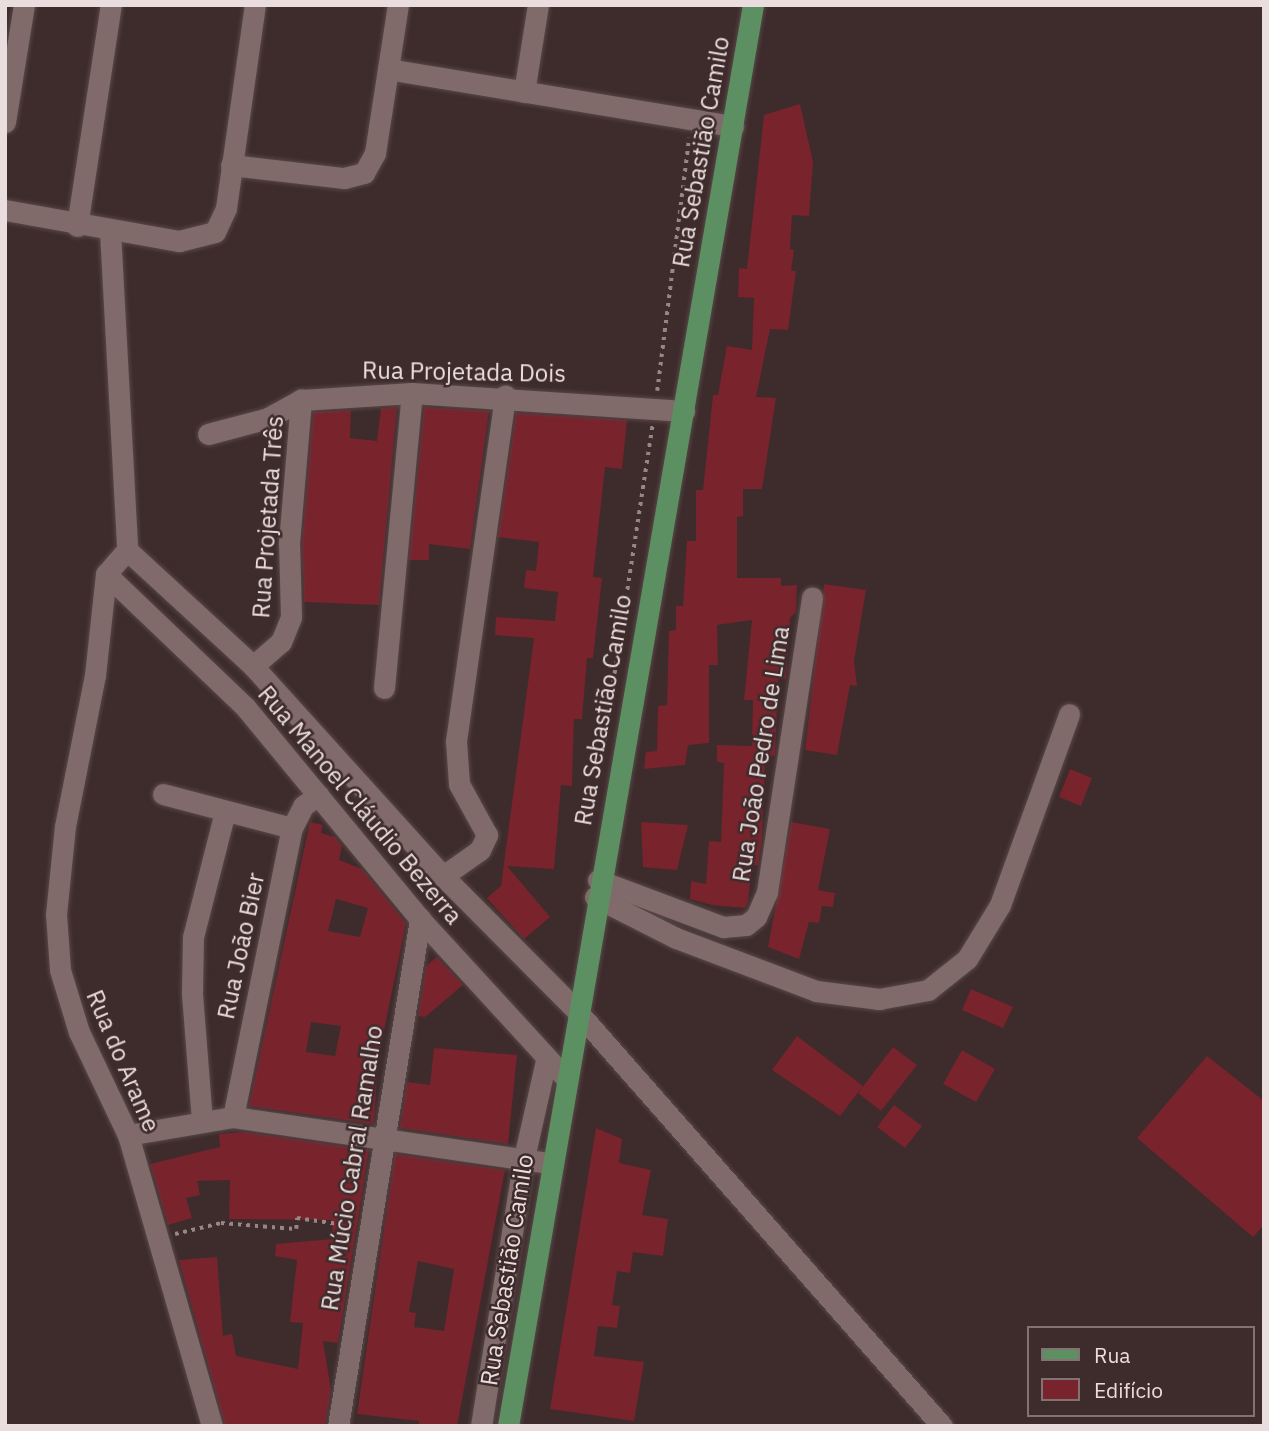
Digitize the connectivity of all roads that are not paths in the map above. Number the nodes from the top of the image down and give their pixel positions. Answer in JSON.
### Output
{"nodes":[{"id":1,"x":24,"y":5,"type":"edge"},
{"id":2,"x":111,"y":5,"type":"edge"},
{"id":3,"x":255,"y":5,"type":"edge"},
{"id":4,"x":398,"y":5,"type":"edge"},
{"id":5,"x":538,"y":5,"type":"edge"},
{"id":6,"x":753,"y":5,"type":"edge"},
{"id":7,"x":388,"y":69,"type":"junction"},
{"id":8,"x":524,"y":92,"type":"junction"},
{"id":9,"x":5,"y":122,"type":"edge"},
{"id":10,"x":733,"y":126,"type":"junction"},
{"id":11,"x":231,"y":164,"type":"junction"},
{"id":12,"x":5,"y":210,"type":"edge"},
{"id":13,"x":77,"y":226,"type":"junction"},
{"id":14,"x":110,"y":231,"type":"junction"},
{"id":15,"x":412,"y":393,"type":"junction"},
{"id":16,"x":505,"y":395,"type":"junction"},
{"id":17,"x":302,"y":400,"type":"junction"},
{"id":18,"x":684,"y":411,"type":"junction"},
{"id":19,"x":208,"y":434,"type":"dead end"},
{"id":20,"x":128,"y":550,"type":"junction"},
{"id":21,"x":106,"y":574,"type":"junction"},
{"id":22,"x":812,"y":597,"type":"dead end"},
{"id":23,"x":253,"y":666,"type":"junction"},
{"id":24,"x":384,"y":688,"type":"dead end"},
{"id":25,"x":1069,"y":714,"type":"dead end"},
{"id":26,"x":163,"y":794,"type":"dead end"},
{"id":27,"x":318,"y":794,"type":"junction"},
{"id":28,"x":225,"y":811,"type":"junction"},
{"id":29,"x":292,"y":828,"type":"junction"},
{"id":30,"x":443,"y":876,"type":"junction"},
{"id":31,"x":597,"y":889,"type":"junction"},
{"id":32,"x":420,"y":919,"type":"junction"},
{"id":33,"x":576,"y":1010,"type":"junction"},
{"id":34,"x":546,"y":1060,"type":"junction"},
{"id":35,"x":565,"y":1077,"type":"junction"},
{"id":36,"x":233,"y":1117,"type":"junction"},
{"id":37,"x":202,"y":1121,"type":"junction"},
{"id":38,"x":128,"y":1135,"type":"junction"},
{"id":39,"x":381,"y":1141,"type":"junction"},
{"id":40,"x":524,"y":1158,"type":"junction"},
{"id":41,"x":550,"y":1163,"type":"junction"},
{"id":42,"x":212,"y":1426,"type":"edge"},
{"id":43,"x":338,"y":1426,"type":"edge"},
{"id":44,"x":481,"y":1426,"type":"edge"},
{"id":45,"x":508,"y":1426,"type":"edge"},
{"id":46,"x":942,"y":1426,"type":"edge"}],
"edges":[{"from":1,"to":9,"type":"street"},
{"from":2,"to":13,"type":"street"},
{"from":3,"to":11,"type":"street"},
{"from":4,"to":7,"type":"street"},
{"from":5,"to":8,"type":"street"},
{"from":6,"to":10,"type":"main road","name":"Rua Sebastião Camilo"},
{"from":7,"to":8,"type":"street"},
{"from":7,"to":11,"type":"street"},
{"from":8,"to":10,"type":"street"},
{"from":10,"to":18,"type":"main road","name":"Rua Sebastião Camilo"},
{"from":11,"to":14,"type":"street"},
{"from":12,"to":13,"type":"street"},
{"from":13,"to":14,"type":"street"},
{"from":14,"to":20,"type":"street"},
{"from":15,"to":16,"type":"street","name":"Rua Projetada Dois"},
{"from":15,"to":17,"type":"street","name":"Rua Projetada Dois"},
{"from":15,"to":24,"type":"street"},
{"from":16,"to":18,"type":"street","name":"Rua Projetada Dois"},
{"from":16,"to":30,"type":"street"},
{"from":17,"to":19,"type":"street","name":"Rua Projetada Dois"},
{"from":17,"to":23,"type":"street","name":"Rua Projetada Três"},
{"from":18,"to":31,"type":"main road","name":"Rua Sebastião Camilo"},
{"from":20,"to":21,"type":"street"},
{"from":20,"to":23,"type":"street"},
{"from":21,"to":27,"type":"street","name":"Rua Manoel Cláudio Bezerra"},
{"from":21,"to":38,"type":"street","name":"Rua do Arame"},
{"from":22,"to":31,"type":"street","name":"Rua João Pedro de Lima"},
{"from":23,"to":30,"type":"street"},
{"from":25,"to":31,"type":"street"},
{"from":26,"to":28,"type":"street"},
{"from":27,"to":29,"type":"street","name":"Rua João Bier"},
{"from":27,"to":32,"type":"street","name":"Rua Manoel Cláudio Bezerra"},
{"from":28,"to":29,"type":"street"},
{"from":28,"to":37,"type":"street"},
{"from":29,"to":36,"type":"street","name":"Rua João Bier"},
{"from":30,"to":33,"type":"street"},
{"from":31,"to":33,"type":"main road","name":"Rua Sebastião Camilo"},
{"from":32,"to":34,"type":"street","name":"Rua Manoel Cláudio Bezerra"},
{"from":32,"to":39,"type":"street","name":"Rua Múcio Cabral Ramalho"},
{"from":33,"to":35,"type":"main road","name":"Rua Sebastião Camilo"},
{"from":33,"to":46,"type":"street"},
{"from":34,"to":35,"type":"street","name":"Rua Manoel Cláudio Bezerra"},
{"from":34,"to":40,"type":"street","name":"Rua Sebastião Camilo"},
{"from":35,"to":41,"type":"main road","name":"Rua Sebastião Camilo"},
{"from":36,"to":37,"type":"street"},
{"from":36,"to":39,"type":"street"},
{"from":37,"to":38,"type":"street"},
{"from":38,"to":42,"type":"street","name":"Rua do Arame"},
{"from":39,"to":40,"type":"street"},
{"from":39,"to":43,"type":"street","name":"Rua Múcio Cabral Ramalho"},
{"from":40,"to":41,"type":"street"},
{"from":40,"to":44,"type":"street","name":"Rua Sebastião Camilo"},
{"from":41,"to":45,"type":"main road","name":"Rua Sebastião Camilo"}]}
